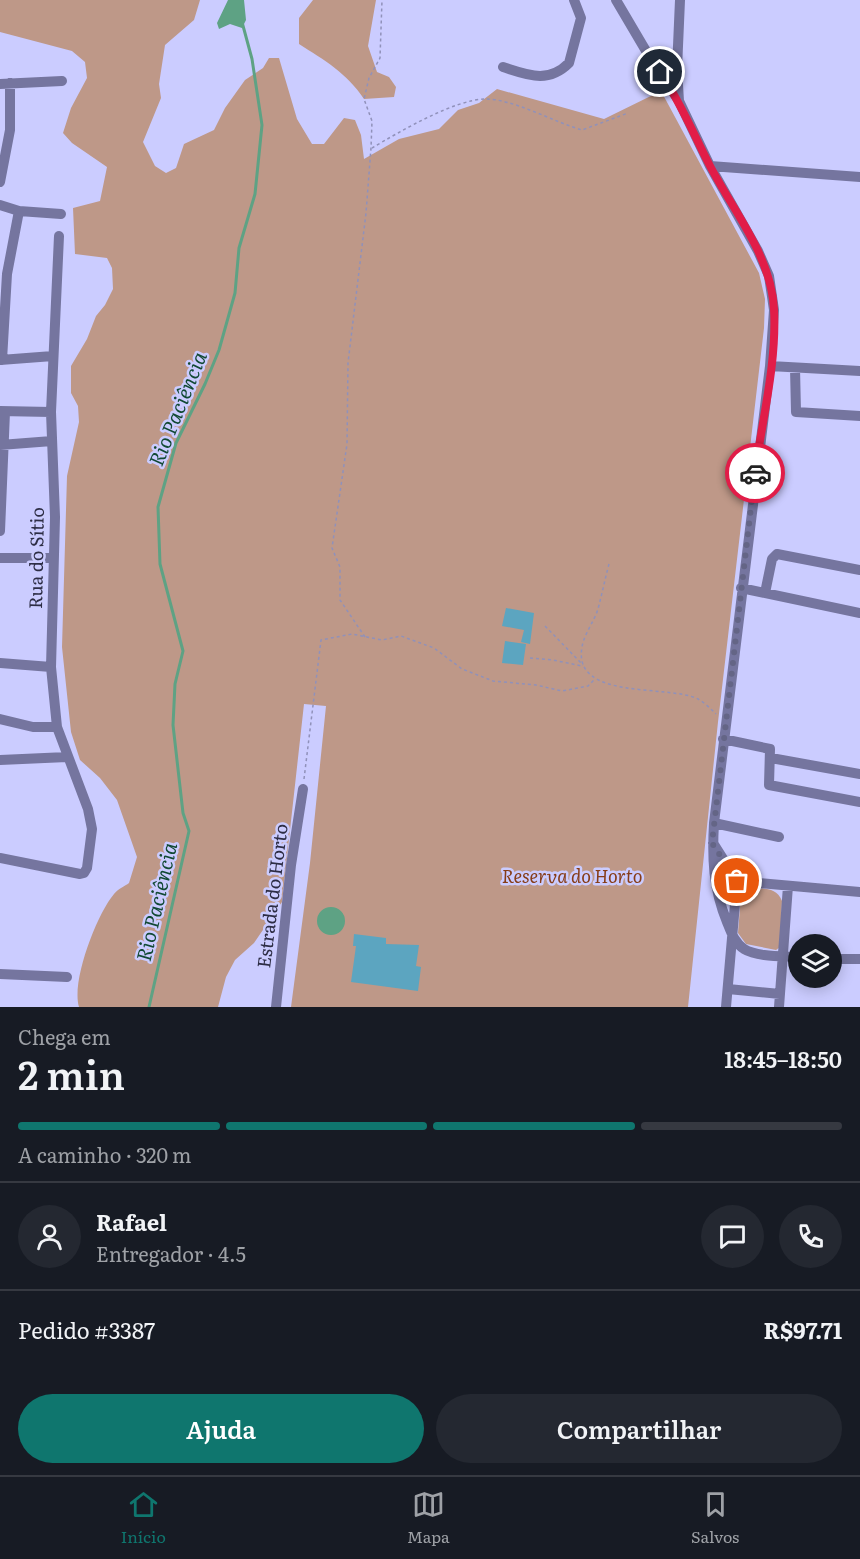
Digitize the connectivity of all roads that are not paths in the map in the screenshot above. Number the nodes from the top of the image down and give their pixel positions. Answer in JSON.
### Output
{"nodes":[{"id":1,"x":574,"y":0,"type":"edge"},
{"id":2,"x":616,"y":0,"type":"edge"},
{"id":3,"x":680,"y":0,"type":"edge"},
{"id":4,"x":503,"y":67,"type":"dead end"},
{"id":5,"x":62,"y":81,"type":"dead end"},
{"id":6,"x":5,"y":83,"type":"edge"},
{"id":7,"x":679,"y":101,"type":"junction"},
{"id":8,"x":710,"y":166,"type":"junction"},
{"id":9,"x":860,"y":177,"type":"edge"},
{"id":10,"x":0,"y":182,"type":"edge"},
{"id":11,"x":0,"y":205,"type":"edge"},
{"id":12,"x":19,"y":211,"type":"junction"},
{"id":13,"x":61,"y":214,"type":"dead end"},
{"id":14,"x":59,"y":236,"type":"dead end"},
{"id":15,"x":53,"y":356,"type":"junction"},
{"id":16,"x":1,"y":360,"type":"edge"},
{"id":17,"x":770,"y":366,"type":"junction"},
{"id":18,"x":795,"y":368,"type":"junction"},
{"id":19,"x":860,"y":371,"type":"edge"},
{"id":20,"x":2,"y":411,"type":"edge"},
{"id":21,"x":51,"y":412,"type":"junction"},
{"id":22,"x":860,"y":417,"type":"edge"},
{"id":23,"x":51,"y":441,"type":"junction"},
{"id":24,"x":2,"y":445,"type":"edge"},
{"id":25,"x":0,"y":531,"type":"edge"},
{"id":26,"x":0,"y":558,"type":"edge"},
{"id":27,"x":53,"y":558,"type":"junction"},
{"id":28,"x":860,"y":570,"type":"edge"},
{"id":29,"x":741,"y":588,"type":"junction"},
{"id":30,"x":765,"y":593,"type":"junction"},
{"id":31,"x":860,"y":614,"type":"edge"},
{"id":32,"x":0,"y":663,"type":"edge"},
{"id":33,"x":51,"y":667,"type":"junction"},
{"id":34,"x":0,"y":719,"type":"edge"},
{"id":35,"x":57,"y":727,"type":"junction"},
{"id":36,"x":723,"y":739,"type":"junction"},
{"id":37,"x":67,"y":757,"type":"junction"},
{"id":38,"x":771,"y":758,"type":"junction"},
{"id":39,"x":0,"y":760,"type":"edge"},
{"id":40,"x":860,"y":774,"type":"edge"},
{"id":41,"x":303,"y":789,"type":"road end"},
{"id":42,"x":860,"y":802,"type":"edge"},
{"id":43,"x":714,"y":823,"type":"junction"},
{"id":44,"x":779,"y":837,"type":"dead end"},
{"id":45,"x":712,"y":843,"type":"junction"},
{"id":46,"x":0,"y":858,"type":"edge"},
{"id":47,"x":737,"y":881,"type":"junction"},
{"id":48,"x":788,"y":886,"type":"junction"},
{"id":49,"x":860,"y":892,"type":"edge"},
{"id":50,"x":733,"y":937,"type":"junction"},
{"id":51,"x":784,"y":956,"type":"junction"},
{"id":52,"x":788,"y":956,"type":"edge"},
{"id":53,"x":860,"y":958,"type":"edge"},
{"id":54,"x":842,"y":959,"type":"edge"},
{"id":55,"x":0,"y":974,"type":"edge"},
{"id":56,"x":67,"y":977,"type":"dead end"},
{"id":57,"x":728,"y":989,"type":"junction"},
{"id":58,"x":780,"y":994,"type":"junction"},
{"id":59,"x":276,"y":1007,"type":"edge"},
{"id":60,"x":726,"y":1007,"type":"edge"},
{"id":61,"x":779,"y":1007,"type":"edge"}],
"edges":[{"from":1,"to":4,"type":"street"},
{"from":2,"to":7,"type":"street"},
{"from":3,"to":7,"type":"street"},
{"from":5,"to":6,"type":"street"},
{"from":6,"to":10,"type":"street"},
{"from":7,"to":8,"type":"street"},
{"from":8,"to":9,"type":"street"},
{"from":8,"to":17,"type":"street"},
{"from":11,"to":12,"type":"street"},
{"from":12,"to":13,"type":"street"},
{"from":12,"to":16,"type":"street"},
{"from":14,"to":15,"type":"street","name":"Rua do Sítio"},
{"from":15,"to":16,"type":"street"},
{"from":15,"to":21,"type":"street","name":"Rua do Sítio"},
{"from":17,"to":18,"type":"street"},
{"from":17,"to":29,"type":"street"},
{"from":18,"to":19,"type":"street"},
{"from":18,"to":22,"type":"street"},
{"from":20,"to":21,"type":"street"},
{"from":20,"to":24,"type":"street"},
{"from":21,"to":23,"type":"street","name":"Rua do Sítio"},
{"from":23,"to":24,"type":"street"},
{"from":23,"to":27,"type":"street","name":"Rua do Sítio"},
{"from":24,"to":25,"type":"street"},
{"from":26,"to":27,"type":"street"},
{"from":27,"to":33,"type":"street","name":"Rua do Sítio"},
{"from":28,"to":30,"type":"street"},
{"from":29,"to":30,"type":"street"},
{"from":29,"to":36,"type":"street"},
{"from":30,"to":31,"type":"street"},
{"from":32,"to":33,"type":"street"},
{"from":33,"to":35,"type":"street","name":"Rua do Sítio"},
{"from":34,"to":35,"type":"street"},
{"from":35,"to":37,"type":"street","name":"Rua do Sítio"},
{"from":36,"to":38,"type":"street"},
{"from":36,"to":43,"type":"street"},
{"from":37,"to":39,"type":"street"},
{"from":37,"to":46,"type":"street","name":"Rua do Sítio"},
{"from":38,"to":40,"type":"street"},
{"from":38,"to":42,"type":"street"},
{"from":41,"to":59,"type":"street","name":"Estrada do Horto"},
{"from":43,"to":44,"type":"street"},
{"from":43,"to":45,"type":"street"},
{"from":45,"to":47,"type":"street"},
{"from":45,"to":50,"type":"street"},
{"from":47,"to":48,"type":"street"},
{"from":47,"to":50,"type":"street"},
{"from":48,"to":49,"type":"street"},
{"from":48,"to":51,"type":"street"},
{"from":50,"to":51,"type":"street"},
{"from":50,"to":57,"type":"street"},
{"from":51,"to":52,"type":"street"},
{"from":51,"to":58,"type":"street"},
{"from":53,"to":54,"type":"street"},
{"from":55,"to":56,"type":"street"},
{"from":57,"to":58,"type":"street"},
{"from":57,"to":60,"type":"street"},
{"from":58,"to":61,"type":"street"}]}
